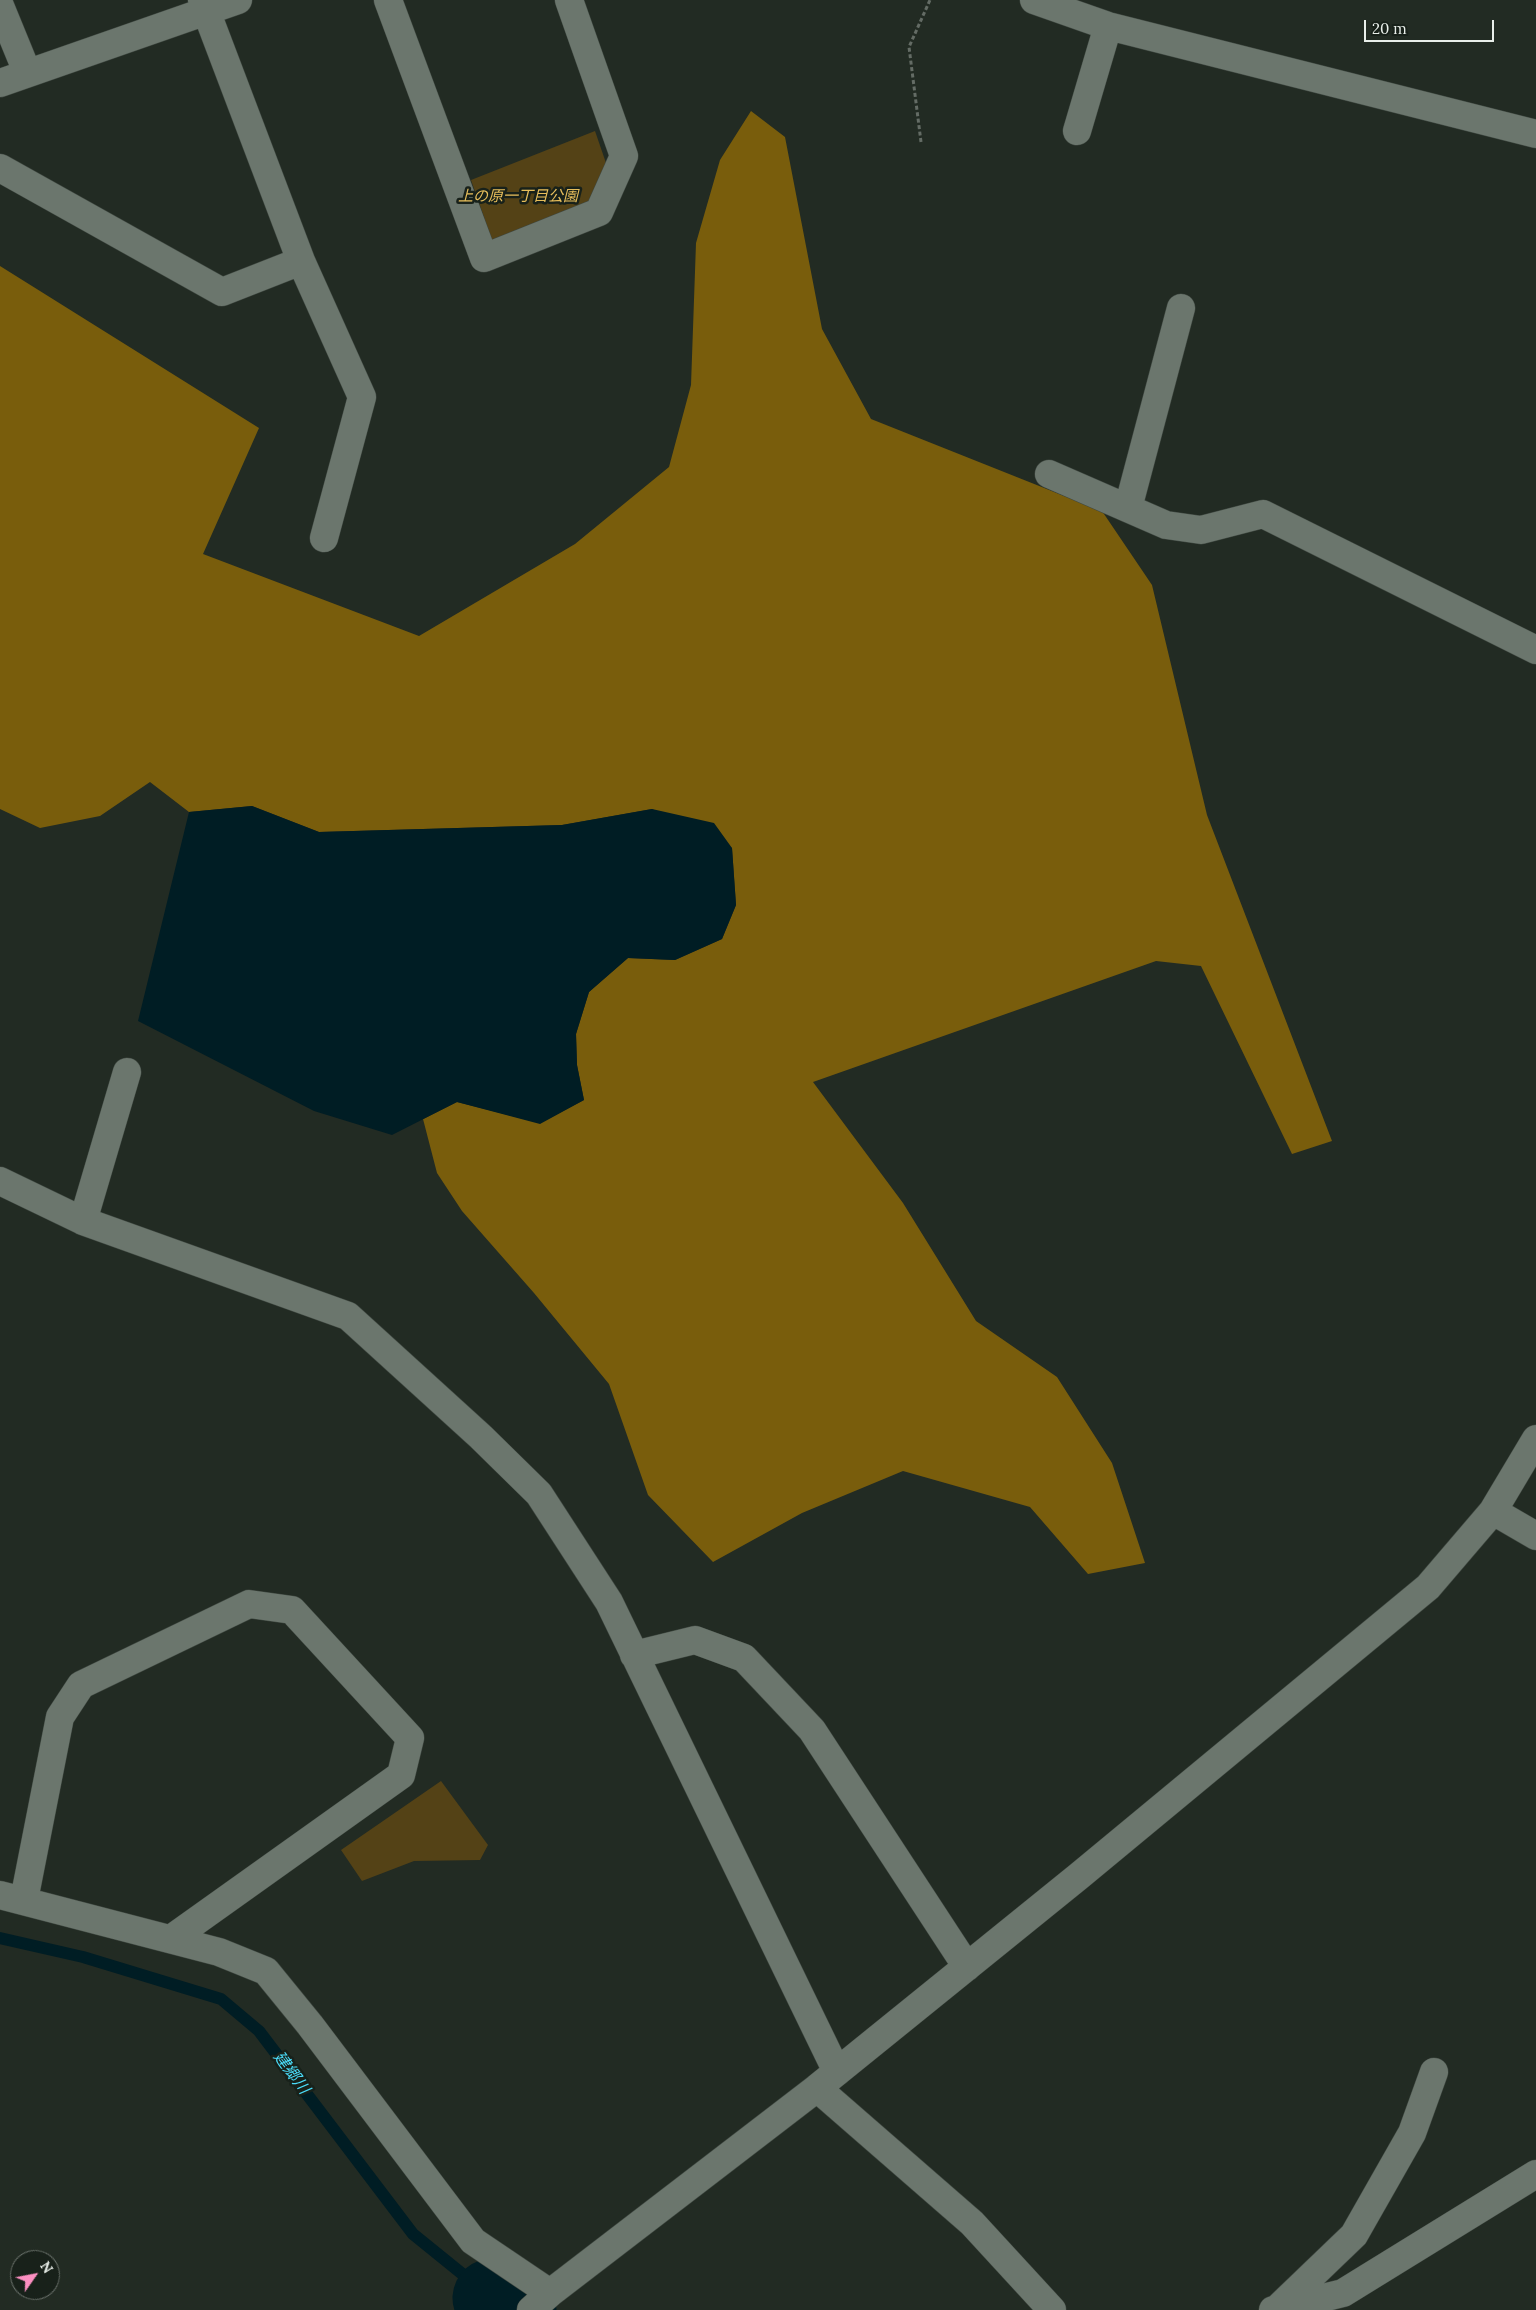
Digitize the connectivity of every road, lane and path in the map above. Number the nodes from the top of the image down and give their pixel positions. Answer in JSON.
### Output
{"nodes":[{"id":1,"x":238,"y":0,"type":"edge"},
{"id":2,"x":388,"y":0,"type":"edge"},
{"id":3,"x":569,"y":0,"type":"edge"},
{"id":4,"x":930,"y":0,"type":"edge"},
{"id":5,"x":1034,"y":0,"type":"edge"},
{"id":6,"x":204,"y":5,"type":"edge"},
{"id":7,"x":0,"y":6,"type":"edge"},
{"id":8,"x":1108,"y":26,"type":"junction"},
{"id":9,"x":27,"y":72,"type":"junction"},
{"id":10,"x":0,"y":83,"type":"edge"},
{"id":11,"x":1077,"y":131,"type":"dead end"},
{"id":12,"x":1536,"y":134,"type":"edge"},
{"id":13,"x":922,"y":142,"type":"dead end"},
{"id":14,"x":0,"y":168,"type":"edge"},
{"id":15,"x":301,"y":261,"type":"junction"},
{"id":16,"x":1181,"y":308,"type":"dead end"},
{"id":17,"x":1049,"y":474,"type":"dead end"},
{"id":18,"x":1128,"y":508,"type":"junction"},
{"id":19,"x":324,"y":538,"type":"dead end"},
{"id":20,"x":1536,"y":650,"type":"edge"},
{"id":21,"x":127,"y":1072,"type":"dead end"},
{"id":22,"x":0,"y":1181,"type":"edge"},
{"id":23,"x":83,"y":1221,"type":"junction"},
{"id":24,"x":1536,"y":1440,"type":"edge"},
{"id":25,"x":1493,"y":1511,"type":"junction"},
{"id":26,"x":1536,"y":1536,"type":"edge"},
{"id":27,"x":634,"y":1655,"type":"junction"},
{"id":28,"x":12,"y":1897,"type":"edge"},
{"id":29,"x":171,"y":1939,"type":"junction"},
{"id":30,"x":967,"y":1967,"type":"junction"},
{"id":31,"x":1434,"y":2072,"type":"dead end"},
{"id":32,"x":827,"y":2080,"type":"junction"},
{"id":33,"x":1536,"y":2174,"type":"edge"},
{"id":34,"x":540,"y":2302,"type":"edge"},
{"id":35,"x":1052,"y":2310,"type":"edge"},
{"id":36,"x":1275,"y":2310,"type":"edge"}],
"edges":[{"from":1,"to":6,"type":"street"},
{"from":2,"to":3,"type":"street"},
{"from":4,"to":13,"type":"path"},
{"from":5,"to":8,"type":"street"},
{"from":6,"to":9,"type":"street"},
{"from":6,"to":15,"type":"street"},
{"from":7,"to":9,"type":"street"},
{"from":8,"to":11,"type":"street"},
{"from":8,"to":12,"type":"street"},
{"from":9,"to":10,"type":"street"},
{"from":14,"to":15,"type":"street"},
{"from":15,"to":19,"type":"street"},
{"from":16,"to":18,"type":"street"},
{"from":17,"to":18,"type":"street"},
{"from":18,"to":20,"type":"street"},
{"from":21,"to":23,"type":"street"},
{"from":22,"to":23,"type":"street"},
{"from":23,"to":27,"type":"street"},
{"from":24,"to":25,"type":"street"},
{"from":25,"to":26,"type":"street"},
{"from":25,"to":30,"type":"street"},
{"from":27,"to":30,"type":"street"},
{"from":27,"to":32,"type":"street"},
{"from":28,"to":29,"type":"street"},
{"from":28,"to":29,"type":"street"},
{"from":29,"to":34,"type":"street"},
{"from":30,"to":32,"type":"street"},
{"from":31,"to":36,"type":"street"},
{"from":32,"to":34,"type":"street"},
{"from":32,"to":35,"type":"street"},
{"from":33,"to":36,"type":"street"}]}
